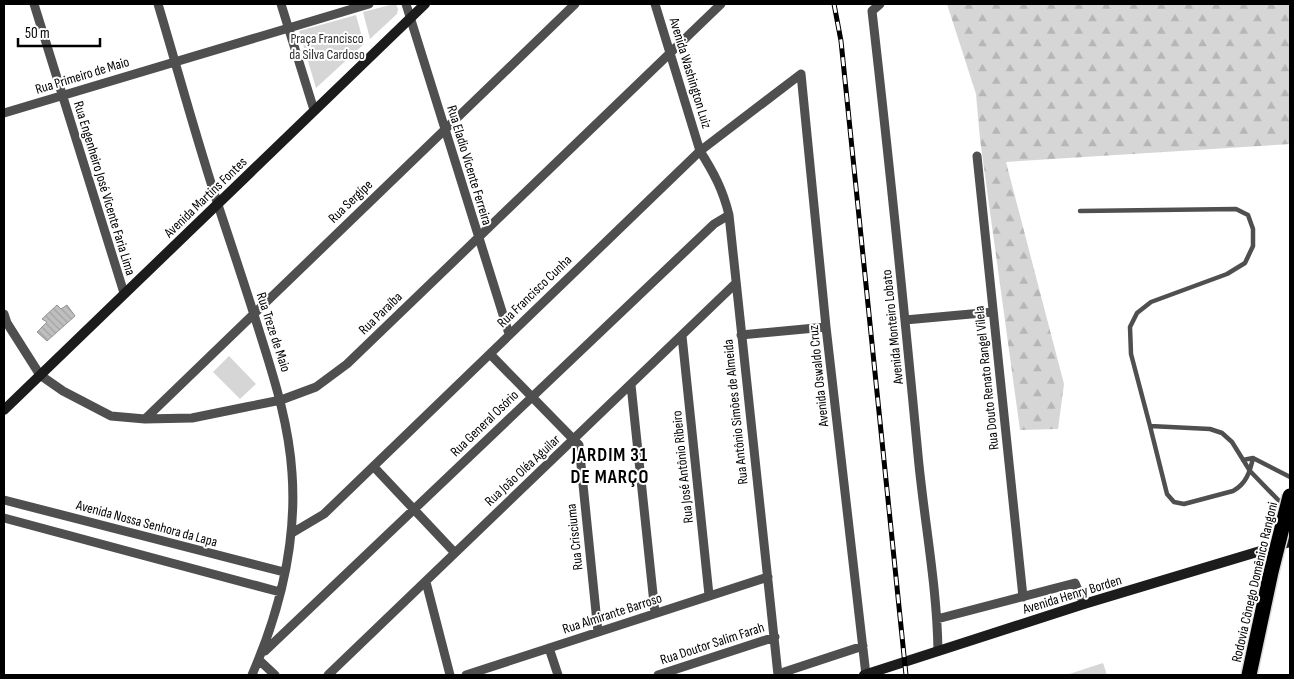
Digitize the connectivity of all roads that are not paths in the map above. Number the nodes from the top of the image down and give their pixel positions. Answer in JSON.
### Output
{"nodes":[{"id":1,"x":34,"y":4,"type":"edge"},
{"id":2,"x":158,"y":4,"type":"edge"},
{"id":3,"x":281,"y":4,"type":"edge"},
{"id":4,"x":369,"y":4,"type":"edge"},
{"id":5,"x":406,"y":4,"type":"edge"},
{"id":6,"x":425,"y":4,"type":"edge"},
{"id":7,"x":575,"y":4,"type":"edge"},
{"id":8,"x":655,"y":4,"type":"edge"},
{"id":9,"x":721,"y":4,"type":"edge"},
{"id":10,"x":880,"y":4,"type":"edge"},
{"id":11,"x":410,"y":18,"type":"junction"},
{"id":12,"x":288,"y":28,"type":"junction"},
{"id":13,"x":671,"y":52,"type":"junction"},
{"id":14,"x":175,"y":61,"type":"junction"},
{"id":15,"x":801,"y":74,"type":"joint"},
{"id":16,"x":62,"y":96,"type":"junction"},
{"id":17,"x":314,"y":110,"type":"junction"},
{"id":18,"x":4,"y":114,"type":"edge"},
{"id":19,"x":445,"y":130,"type":"junction"},
{"id":20,"x":700,"y":151,"type":"junction"},
{"id":21,"x":976,"y":156,"type":"dead end"},
{"id":22,"x":218,"y":204,"type":"junction"},
{"id":23,"x":1080,"y":211,"type":"dead end"},
{"id":24,"x":729,"y":216,"type":"junction"},
{"id":25,"x":478,"y":238,"type":"junction"},
{"id":26,"x":736,"y":284,"type":"junction"},
{"id":27,"x":124,"y":293,"type":"junction"},
{"id":28,"x":994,"y":312,"type":"junction"},
{"id":29,"x":254,"y":313,"type":"junction"},
{"id":30,"x":4,"y":314,"type":"edge"},
{"id":31,"x":905,"y":320,"type":"junction"},
{"id":32,"x":826,"y":327,"type":"junction"},
{"id":33,"x":509,"y":334,"type":"junction"},
{"id":34,"x":741,"y":335,"type":"junction"},
{"id":35,"x":682,"y":336,"type":"junction"},
{"id":36,"x":490,"y":354,"type":"junction"},
{"id":37,"x":40,"y":375,"type":"junction"},
{"id":38,"x":631,"y":385,"type":"junction"},
{"id":39,"x":531,"y":397,"type":"junction"},
{"id":40,"x":281,"y":400,"type":"junction"},
{"id":41,"x":4,"y":410,"type":"edge"},
{"id":42,"x":145,"y":419,"type":"junction"},
{"id":43,"x":1150,"y":426,"type":"junction"},
{"id":44,"x":574,"y":440,"type":"junction"},
{"id":45,"x":1253,"y":458,"type":"junction"},
{"id":46,"x":1243,"y":460,"type":"junction"},
{"id":47,"x":374,"y":467,"type":"junction"},
{"id":48,"x":1250,"y":471,"type":"junction"},
{"id":49,"x":1290,"y":477,"type":"edge"},
{"id":50,"x":1290,"y":496,"type":"edge"},
{"id":51,"x":4,"y":500,"type":"edge"},
{"id":52,"x":414,"y":510,"type":"junction"},
{"id":53,"x":1290,"y":515,"type":"edge"},
{"id":54,"x":4,"y":518,"type":"edge"},
{"id":55,"x":292,"y":533,"type":"junction"},
{"id":56,"x":1290,"y":542,"type":"edge"},
{"id":57,"x":455,"y":553,"type":"junction"},
{"id":58,"x":284,"y":572,"type":"junction"},
{"id":59,"x":768,"y":577,"type":"junction"},
{"id":60,"x":426,"y":582,"type":"junction"},
{"id":61,"x":280,"y":592,"type":"junction"},
{"id":62,"x":709,"y":595,"type":"junction"},
{"id":63,"x":1023,"y":597,"type":"junction"},
{"id":64,"x":1084,"y":604,"type":"junction"},
{"id":65,"x":655,"y":613,"type":"junction"},
{"id":66,"x":937,"y":620,"type":"junction"},
{"id":67,"x":598,"y":632,"type":"junction"},
{"id":68,"x":775,"y":637,"type":"junction"},
{"id":69,"x":863,"y":646,"type":"junction"},
{"id":70,"x":549,"y":648,"type":"junction"},
{"id":71,"x":938,"y":651,"type":"junction"},
{"id":72,"x":260,"y":657,"type":"junction"},
{"id":73,"x":252,"y":675,"type":"edge"},
{"id":74,"x":275,"y":675,"type":"edge"},
{"id":75,"x":328,"y":675,"type":"edge"},
{"id":76,"x":450,"y":675,"type":"edge"},
{"id":77,"x":466,"y":675,"type":"edge"},
{"id":78,"x":558,"y":675,"type":"edge"},
{"id":79,"x":658,"y":675,"type":"edge"},
{"id":80,"x":778,"y":675,"type":"edge"},
{"id":81,"x":865,"y":675,"type":"edge"},
{"id":82,"x":1249,"y":675,"type":"edge"}],
"edges":[{"from":1,"to":16,"type":"street","name":"Rua Engenheiro José Vicente Faria Lima"},
{"from":2,"to":14,"type":"street","name":"Rua Treze de Maio"},
{"from":3,"to":12,"type":"street"},
{"from":4,"to":12,"type":"street","name":"Rua Primeiro de Maio"},
{"from":5,"to":11,"type":"street","name":"Rua Eladio Vicente Ferreira"},
{"from":6,"to":11,"type":"street","name":"Avenida Martins Fontes"},
{"from":7,"to":19,"type":"street","name":"Rua Sergípe"},
{"from":8,"to":13,"type":"street","name":"Avenida Washington Luiz"},
{"from":9,"to":13,"type":"street","name":"Rua Paraíba"},
{"from":10,"to":31,"type":"street","name":"Avenida Monteiro Lobato"},
{"from":11,"to":17,"type":"street","name":"Avenida Martins Fontes"},
{"from":11,"to":19,"type":"street","name":"Rua Eladio Vicente Ferreira"},
{"from":12,"to":14,"type":"street","name":"Rua Primeiro de Maio"},
{"from":12,"to":17,"type":"street"},
{"from":13,"to":20,"type":"street","name":"Avenida Washington Luiz"},
{"from":13,"to":25,"type":"street","name":"Rua Paraíba"},
{"from":14,"to":16,"type":"street","name":"Rua Primeiro de Maio"},
{"from":14,"to":22,"type":"street","name":"Rua Treze de Maio"},
{"from":15,"to":20,"type":"street","name":"Rua Francisco Cunha"},
{"from":15,"to":32,"type":"street","name":"Avenida Oswaldo Cruz"},
{"from":16,"to":18,"type":"street","name":"Rua Primeiro de Maio"},
{"from":16,"to":27,"type":"street","name":"Rua Engenheiro José Vicente Faria Lima"},
{"from":17,"to":22,"type":"street","name":"Avenida Martins Fontes"},
{"from":19,"to":25,"type":"street","name":"Rua Eladio Vicente Ferreira"},
{"from":19,"to":29,"type":"street","name":"Rua Sergípe"},
{"from":20,"to":24,"type":"street","name":"Rua Antônio Simões de Almeida"},
{"from":20,"to":33,"type":"street","name":"Rua Francisco Cunha"},
{"from":21,"to":28,"type":"street","name":"Rua Douto Renato Rangel Vilela"},
{"from":22,"to":27,"type":"street","name":"Avenida Martins Fontes"},
{"from":22,"to":29,"type":"street","name":"Rua Treze de Maio"},
{"from":23,"to":43,"type":"lane"},
{"from":24,"to":26,"type":"street","name":"Rua Antônio Simões de Almeida"},
{"from":24,"to":39,"type":"street","name":"Rua General Osório"},
{"from":25,"to":33,"type":"street","name":"Rua Eladio Vicente Ferreira"},
{"from":25,"to":40,"type":"street","name":"Rua Paraíba"},
{"from":26,"to":34,"type":"street","name":"Rua Antônio Simões de Almeida"},
{"from":26,"to":35,"type":"street","name":"Rua João Oléa Aguilar"},
{"from":27,"to":37,"type":"street","name":"Avenida Martins Fontes"},
{"from":28,"to":31,"type":"street"},
{"from":28,"to":63,"type":"street","name":"Rua Douto Renato Rangel Vilela"},
{"from":29,"to":40,"type":"street","name":"Rua Treze de Maio"},
{"from":29,"to":42,"type":"street","name":"Rua Sergípe"},
{"from":30,"to":37,"type":"street","name":"Rua Paraíba"},
{"from":31,"to":66,"type":"street","name":"Avenida Monteiro Lobato"},
{"from":32,"to":34,"type":"street"},
{"from":32,"to":69,"type":"street","name":"Avenida Oswaldo Cruz"},
{"from":33,"to":36,"type":"street","name":"Rua Francisco Cunha"},
{"from":34,"to":59,"type":"street","name":"Rua Antônio Simões de Almeida"},
{"from":35,"to":38,"type":"street","name":"Rua João Oléa Aguilar"},
{"from":35,"to":62,"type":"street","name":"Rua José Antônio Ribeiro"},
{"from":36,"to":39,"type":"street"},
{"from":36,"to":47,"type":"street","name":"Rua Francisco Cunha"},
{"from":37,"to":41,"type":"street","name":"Avenida Martins Fontes"},
{"from":37,"to":42,"type":"street","name":"Rua Paraíba"},
{"from":38,"to":44,"type":"street","name":"Rua João Oléa Aguilar"},
{"from":38,"to":65,"type":"street"},
{"from":39,"to":44,"type":"street"},
{"from":39,"to":52,"type":"street","name":"Rua General Osório"},
{"from":40,"to":42,"type":"street","name":"Rua Paraíba"},
{"from":40,"to":55,"type":"street","name":"Rua Treze de Maio"},
{"from":43,"to":46,"type":"lane"},
{"from":43,"to":48,"type":"lane"},
{"from":44,"to":57,"type":"street","name":"Rua João Oléa Aguilar"},
{"from":44,"to":67,"type":"street","name":"Rua Crisciuma"},
{"from":45,"to":46,"type":"lane"},
{"from":45,"to":48,"type":"lane"},
{"from":45,"to":49,"type":"lane"},
{"from":46,"to":48,"type":"lane"},
{"from":47,"to":52,"type":"street"},
{"from":47,"to":55,"type":"street","name":"Rua Francisco Cunha"},
{"from":48,"to":53,"type":"lane"},
{"from":50,"to":82,"type":"highway","name":"Rodovia Cônego Domênico Rangoni","bridge":true},
{"from":51,"to":58,"type":"street","name":"Avenida Nossa Senhora da Lapa"},
{"from":52,"to":57,"type":"street"},
{"from":52,"to":72,"type":"street","name":"Rua General Osório"},
{"from":54,"to":61,"type":"street"},
{"from":55,"to":58,"type":"street","name":"Rua Treze de Maio"},
{"from":56,"to":64,"type":"street","name":"Avenida Henry Borden"},
{"from":57,"to":60,"type":"street","name":"Rua João Oléa Aguilar"},
{"from":58,"to":61,"type":"street","name":"Rua Treze de Maio"},
{"from":59,"to":62,"type":"street","name":"Rua Almirante Barroso"},
{"from":59,"to":68,"type":"street","name":"Rua Antônio Simões de Almeida"},
{"from":60,"to":75,"type":"street","name":"Rua João Oléa Aguilar"},
{"from":60,"to":76,"type":"street"},
{"from":61,"to":72,"type":"street","name":"Rua Treze de Maio"},
{"from":62,"to":65,"type":"street","name":"Rua Almirante Barroso"},
{"from":63,"to":64,"type":"street"},
{"from":63,"to":66,"type":"street"},
{"from":64,"to":71,"type":"street","name":"Avenida Henry Borden"},
{"from":65,"to":67,"type":"street","name":"Rua Almirante Barroso"},
{"from":66,"to":71,"type":"street","name":"Avenida Monteiro Lobato"},
{"from":67,"to":70,"type":"street","name":"Rua Almirante Barroso"},
{"from":68,"to":79,"type":"street","name":"Rua Doutor Salim Farah"},
{"from":68,"to":80,"type":"street","name":"Rua Antônio Simões de Almeida"},
{"from":69,"to":80,"type":"street"},
{"from":69,"to":81,"type":"street","name":"Avenida Oswaldo Cruz"},
{"from":70,"to":77,"type":"street","name":"Rua Almirante Barroso"},
{"from":70,"to":78,"type":"street"},
{"from":71,"to":81,"type":"street","name":"Avenida Henry Borden"},
{"from":72,"to":73,"type":"street","name":"Rua Treze de Maio"},
{"from":72,"to":74,"type":"street"}]}
